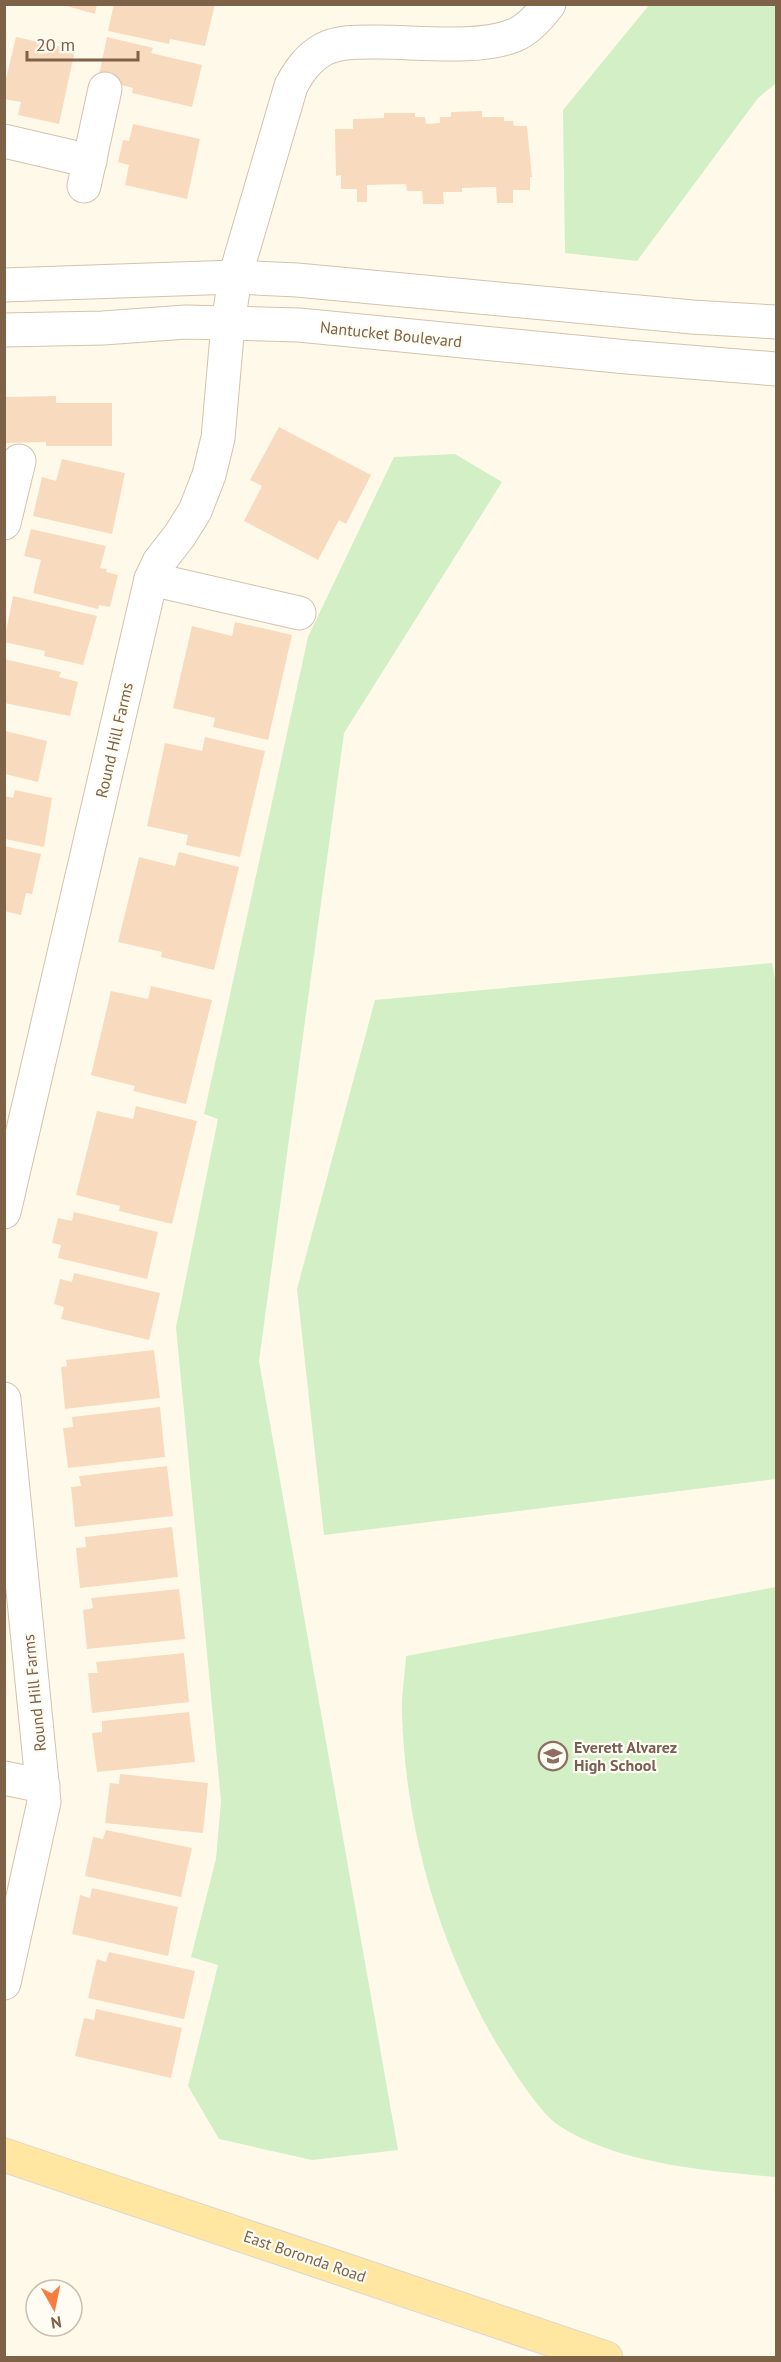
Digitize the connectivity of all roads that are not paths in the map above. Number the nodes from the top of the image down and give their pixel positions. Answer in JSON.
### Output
{"nodes":[{"id":1,"x":549,"y":4,"type":"edge"},
{"id":2,"x":105,"y":89,"type":"dead end"},
{"id":3,"x":4,"y":141,"type":"edge"},
{"id":4,"x":235,"y":277,"type":"junction"},
{"id":5,"x":4,"y":285,"type":"edge"},
{"id":6,"x":777,"y":322,"type":"edge"},
{"id":7,"x":228,"y":324,"type":"junction"},
{"id":8,"x":4,"y":330,"type":"edge"},
{"id":9,"x":777,"y":369,"type":"edge"},
{"id":10,"x":18,"y":461,"type":"dead end"},
{"id":11,"x":4,"y":523,"type":"edge"},
{"id":12,"x":151,"y":579,"type":"junction"},
{"id":13,"x":298,"y":613,"type":"dead end"},
{"id":14,"x":4,"y":1212,"type":"edge"},
{"id":15,"x":4,"y":1399,"type":"edge"},
{"id":16,"x":4,"y":1778,"type":"edge"},
{"id":17,"x":43,"y":1786,"type":"junction"},
{"id":18,"x":4,"y":1983,"type":"edge"},
{"id":19,"x":4,"y":2155,"type":"edge"},
{"id":20,"x":606,"y":2358,"type":"edge"}],
"edges":[{"from":1,"to":4,"type":"street","name":"Round Hill Farms"},
{"from":2,"to":3,"type":"street"},
{"from":4,"to":5,"type":"street"},
{"from":4,"to":6,"type":"street"},
{"from":4,"to":7,"type":"street","name":"Round Hill Farms"},
{"from":7,"to":8,"type":"street","name":"Nantucket Boulevard"},
{"from":7,"to":9,"type":"street","name":"Nantucket Boulevard"},
{"from":7,"to":12,"type":"street","name":"Round Hill Farms"},
{"from":10,"to":11,"type":"street"},
{"from":12,"to":13,"type":"street"},
{"from":12,"to":14,"type":"street","name":"Round Hill Farms"},
{"from":15,"to":17,"type":"street","name":"Round Hill Farms"},
{"from":16,"to":17,"type":"street"},
{"from":17,"to":18,"type":"street","name":"Round Hill Farms"},
{"from":19,"to":20,"type":"main road","name":"East Boronda Road"}]}
